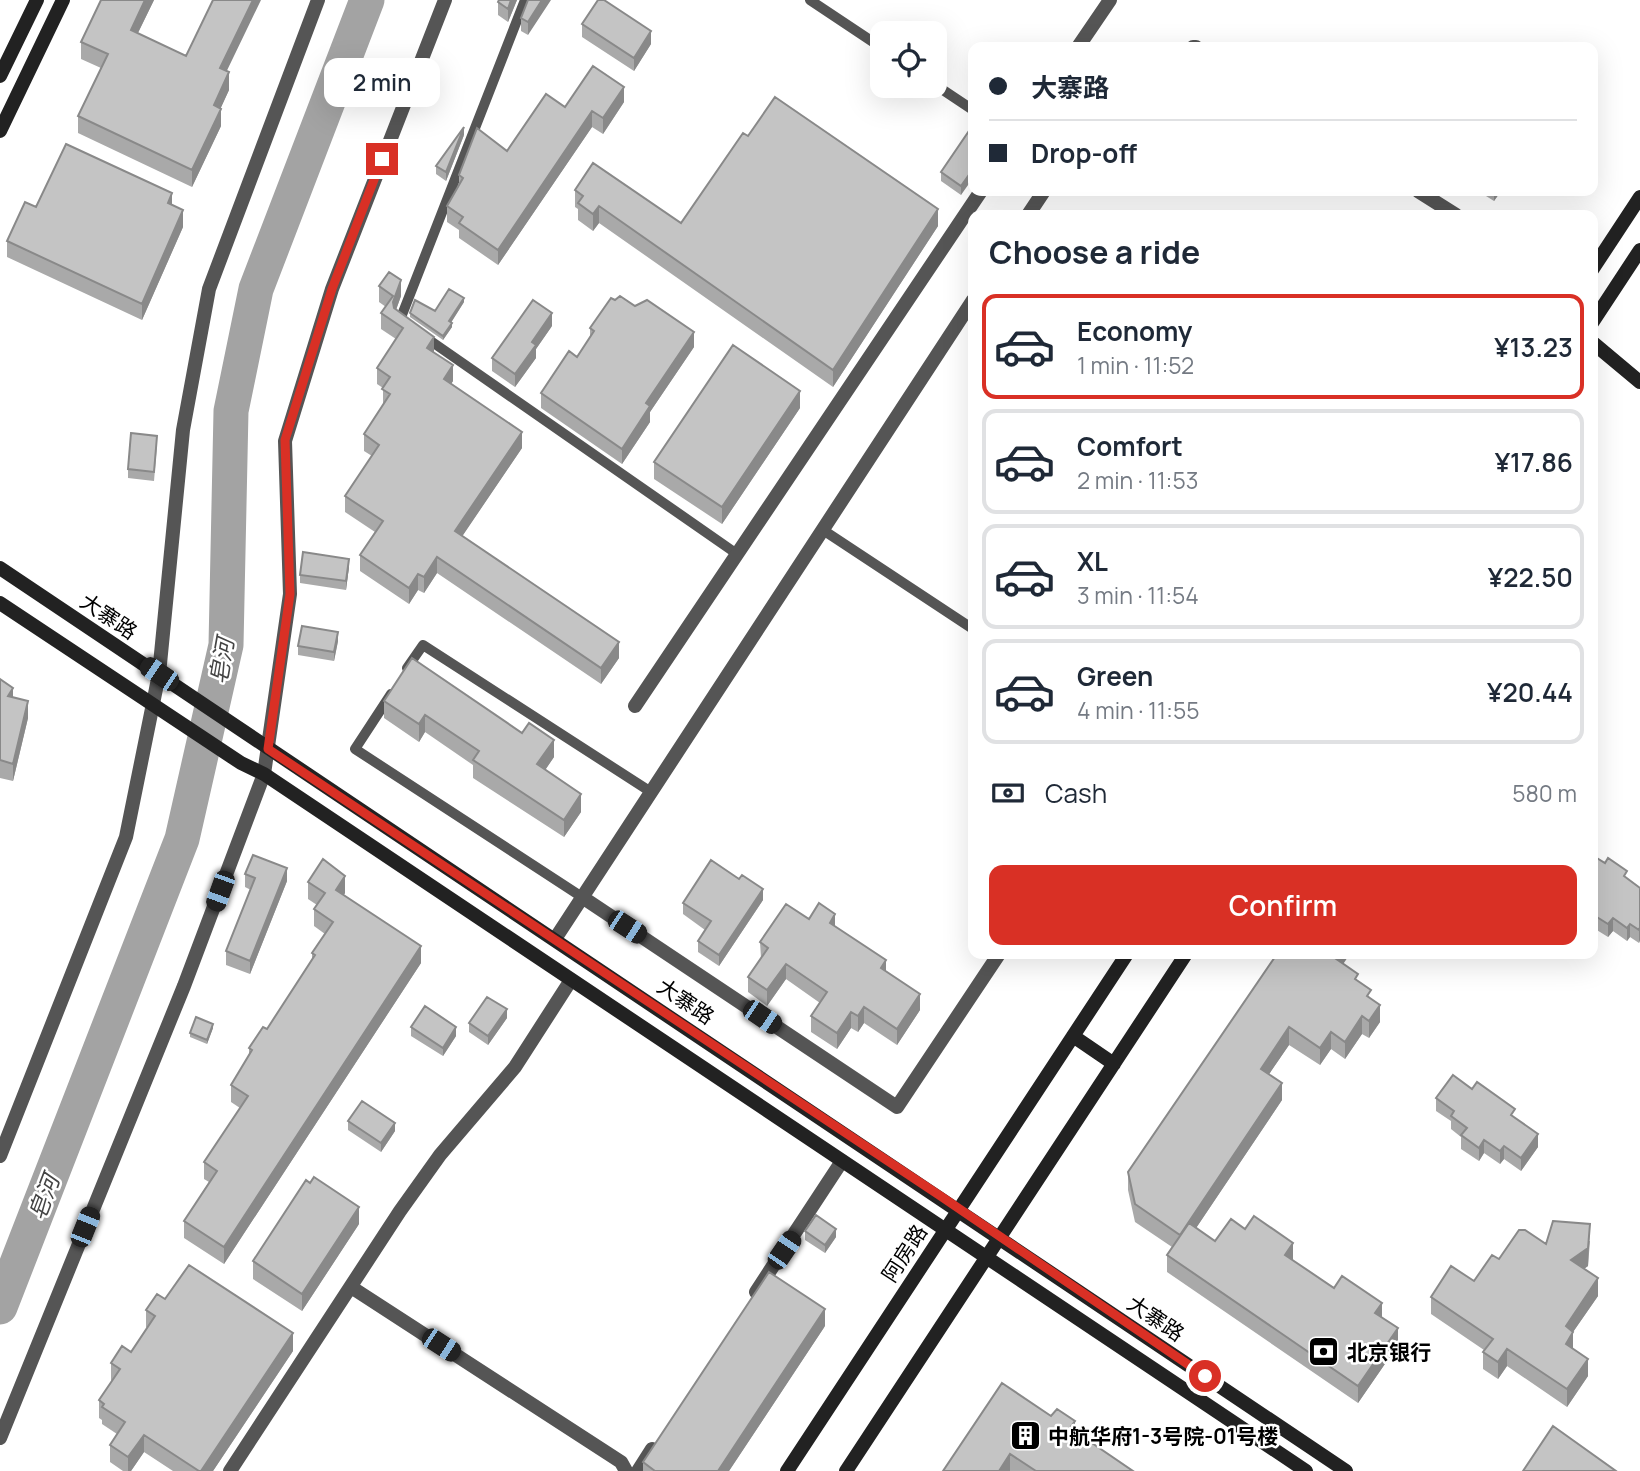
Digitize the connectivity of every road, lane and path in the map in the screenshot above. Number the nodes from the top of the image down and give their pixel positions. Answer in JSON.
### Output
{"nodes":[{"id":1,"x":37,"y":0,"type":"edge"},
{"id":2,"x":63,"y":0,"type":"edge"},
{"id":3,"x":318,"y":0,"type":"edge"},
{"id":4,"x":445,"y":0,"type":"edge"},
{"id":5,"x":525,"y":0,"type":"edge"},
{"id":6,"x":810,"y":0,"type":"edge"},
{"id":7,"x":1110,"y":0,"type":"edge"},
{"id":8,"x":870,"y":40,"type":"edge"},
{"id":9,"x":1081,"y":42,"type":"edge"},
{"id":10,"x":0,"y":76,"type":"edge"},
{"id":11,"x":947,"y":93,"type":"edge"},
{"id":12,"x":968,"y":107,"type":"edge"},
{"id":13,"x":0,"y":131,"type":"edge"},
{"id":14,"x":1426,"y":196,"type":"edge"},
{"id":15,"x":1640,"y":197,"type":"edge"},
{"id":16,"x":968,"y":210,"type":"edge"},
{"id":17,"x":1448,"y":210,"type":"edge"},
{"id":18,"x":1640,"y":250,"type":"edge"},
{"id":19,"x":1598,"y":261,"type":"edge"},
{"id":20,"x":968,"y":308,"type":"edge"},
{"id":21,"x":1598,"y":314,"type":"edge"},
{"id":22,"x":1598,"y":347,"type":"edge"},
{"id":23,"x":1640,"y":382,"type":"edge"},
{"id":24,"x":822,"y":530,"type":"junction"},
{"id":25,"x":737,"y":554,"type":"junction"},
{"id":26,"x":0,"y":568,"type":"edge"},
{"id":27,"x":0,"y":603,"type":"edge"},
{"id":28,"x":968,"y":626,"type":"edge"},
{"id":29,"x":159,"y":674,"type":"junction"},
{"id":30,"x":154,"y":705,"type":"junction"},
{"id":31,"x":635,"y":706,"type":"dead end"},
{"id":32,"x":268,"y":749,"type":"junction"},
{"id":33,"x":264,"y":774,"type":"junction"},
{"id":34,"x":651,"y":792,"type":"junction"},
{"id":35,"x":582,"y":897,"type":"junction"},
{"id":36,"x":555,"y":939,"type":"junction"},
{"id":37,"x":996,"y":959,"type":"edge"},
{"id":38,"x":1124,"y":959,"type":"edge"},
{"id":39,"x":1183,"y":959,"type":"edge"},
{"id":40,"x":571,"y":980,"type":"junction"},
{"id":41,"x":1073,"y":1036,"type":"junction"},
{"id":42,"x":1114,"y":1064,"type":"junction"},
{"id":43,"x":0,"y":1156,"type":"edge"},
{"id":44,"x":842,"y":1161,"type":"junction"},
{"id":45,"x":959,"y":1208,"type":"junction"},
{"id":46,"x":944,"y":1230,"type":"junction"},
{"id":47,"x":1001,"y":1238,"type":"junction"},
{"id":48,"x":989,"y":1257,"type":"junction"},
{"id":49,"x":351,"y":1287,"type":"junction"},
{"id":50,"x":744,"y":1310,"type":"edge"},
{"id":51,"x":660,"y":1437,"type":"edge"},
{"id":52,"x":0,"y":1438,"type":"edge"},
{"id":53,"x":230,"y":1471,"type":"edge"},
{"id":54,"x":626,"y":1471,"type":"edge"},
{"id":55,"x":638,"y":1471,"type":"edge"},
{"id":56,"x":787,"y":1471,"type":"edge"},
{"id":57,"x":846,"y":1471,"type":"edge"},
{"id":58,"x":1306,"y":1471,"type":"edge"},
{"id":59,"x":1346,"y":1471,"type":"edge"}],
"edges":[{"from":1,"to":10,"type":"main road"},
{"from":2,"to":13,"type":"main road"},
{"from":3,"to":29,"type":"street"},
{"from":4,"to":32,"type":"street"},
{"from":5,"to":25,"type":"lane"},
{"from":6,"to":8,"type":"lane"},
{"from":7,"to":9,"type":"street"},
{"from":11,"to":12,"type":"lane"},
{"from":14,"to":17,"type":"street"},
{"from":15,"to":19,"type":"main road"},
{"from":16,"to":25,"type":"street"},
{"from":18,"to":21,"type":"main road"},
{"from":20,"to":24,"type":"street"},
{"from":22,"to":23,"type":"main road"},
{"from":24,"to":28,"type":"lane"},
{"from":24,"to":34,"type":"street"},
{"from":25,"to":31,"type":"street"},
{"from":26,"to":29,"type":"main road","name":"大寨路"},
{"from":27,"to":30,"type":"main road","name":"大寨路"},
{"from":29,"to":30,"type":"street"},
{"from":29,"to":32,"type":"main road","name":"大寨路"},
{"from":30,"to":33,"type":"main road","name":"大寨路"},
{"from":30,"to":43,"type":"street"},
{"from":32,"to":33,"type":"street"},
{"from":32,"to":36,"type":"main road","name":"大寨路"},
{"from":33,"to":40,"type":"main road","name":"大寨路"},
{"from":33,"to":52,"type":"street"},
{"from":34,"to":35,"type":"street"},
{"from":34,"to":35,"type":"lane"},
{"from":35,"to":36,"type":"street"},
{"from":35,"to":37,"type":"street"},
{"from":36,"to":45,"type":"main road","name":"大寨路"},
{"from":38,"to":41,"type":"main road","name":"阿房路"},
{"from":39,"to":42,"type":"main road"},
{"from":40,"to":44,"type":"main road","name":"大寨路"},
{"from":40,"to":49,"type":"street"},
{"from":41,"to":42,"type":"main road"},
{"from":41,"to":45,"type":"main road","name":"阿房路"},
{"from":42,"to":47,"type":"main road"},
{"from":44,"to":46,"type":"main road","name":"大寨路"},
{"from":44,"to":50,"type":"street"},
{"from":45,"to":46,"type":"main road","name":"阿房路"},
{"from":45,"to":47,"type":"main road","name":"大寨路"},
{"from":46,"to":48,"type":"main road","name":"大寨路"},
{"from":46,"to":56,"type":"main road","name":"阿房路"},
{"from":47,"to":48,"type":"main road"},
{"from":47,"to":59,"type":"main road","name":"大寨路"},
{"from":48,"to":57,"type":"main road"},
{"from":48,"to":58,"type":"main road","name":"大寨路"},
{"from":49,"to":53,"type":"street"},
{"from":49,"to":54,"type":"street"},
{"from":51,"to":55,"type":"street"}]}
